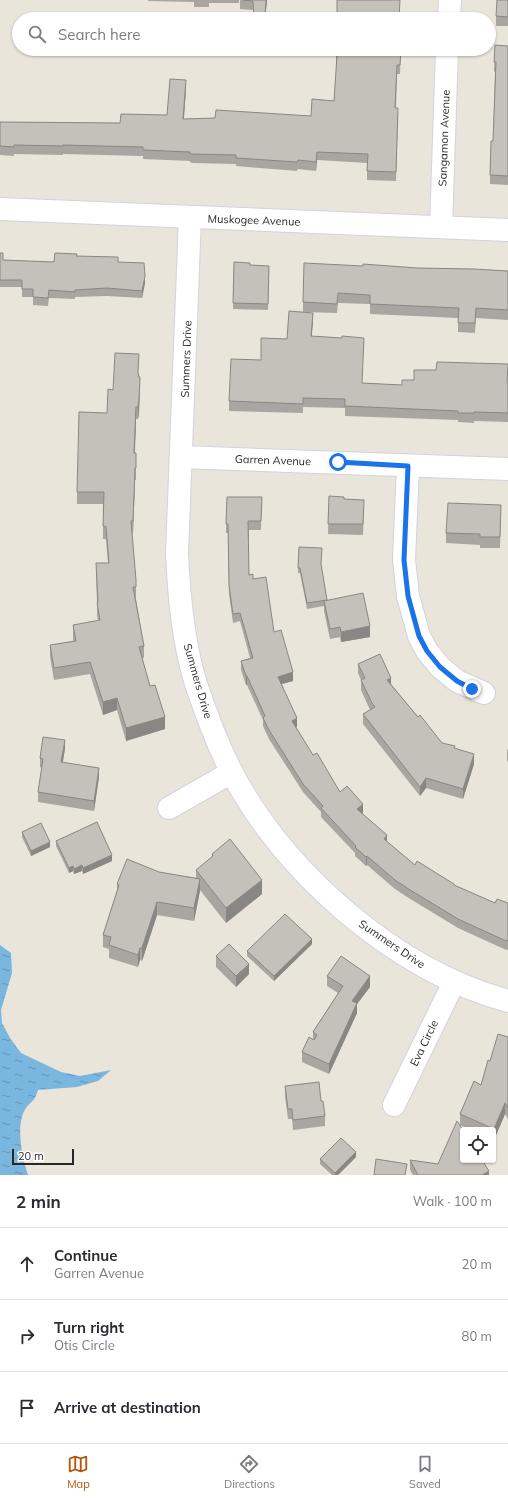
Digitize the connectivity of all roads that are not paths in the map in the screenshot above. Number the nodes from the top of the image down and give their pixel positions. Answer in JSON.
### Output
{"nodes":[{"id":1,"x":450,"y":0,"type":"edge"},
{"id":2,"x":449,"y":12,"type":"edge"},
{"id":3,"x":447,"y":56,"type":"edge"},
{"id":4,"x":0,"y":209,"type":"edge"},
{"id":5,"x":190,"y":217,"type":"junction"},
{"id":6,"x":441,"y":227,"type":"junction"},
{"id":7,"x":508,"y":230,"type":"edge"},
{"id":8,"x":181,"y":457,"type":"junction"},
{"id":9,"x":408,"y":466,"type":"junction"},
{"id":10,"x":508,"y":470,"type":"edge"},
{"id":11,"x":484,"y":693,"type":"dead end"},
{"id":12,"x":232,"y":772,"type":"junction"},
{"id":13,"x":169,"y":808,"type":"dead end"},
{"id":14,"x":454,"y":982,"type":"junction"},
{"id":15,"x":508,"y":1001,"type":"edge"},
{"id":16,"x":394,"y":1105,"type":"dead end"}],
"edges":[{"from":1,"to":2,"type":"street"},
{"from":3,"to":6,"type":"street","name":"Sangamon Avenue"},
{"from":4,"to":5,"type":"street","name":"Muskogee Avenue"},
{"from":5,"to":6,"type":"street","name":"Muskogee Avenue"},
{"from":5,"to":8,"type":"street","name":"Summers Drive"},
{"from":6,"to":7,"type":"street","name":"Muskogee Avenue"},
{"from":8,"to":9,"type":"street","name":"Garren Avenue"},
{"from":8,"to":12,"type":"street","name":"Summers Drive"},
{"from":9,"to":10,"type":"street","name":"Garren Avenue"},
{"from":9,"to":11,"type":"street"},
{"from":12,"to":13,"type":"street"},
{"from":12,"to":14,"type":"street","name":"Summers Drive"},
{"from":14,"to":15,"type":"street","name":"Summers Drive"},
{"from":14,"to":16,"type":"street","name":"Eva Circle"}]}
